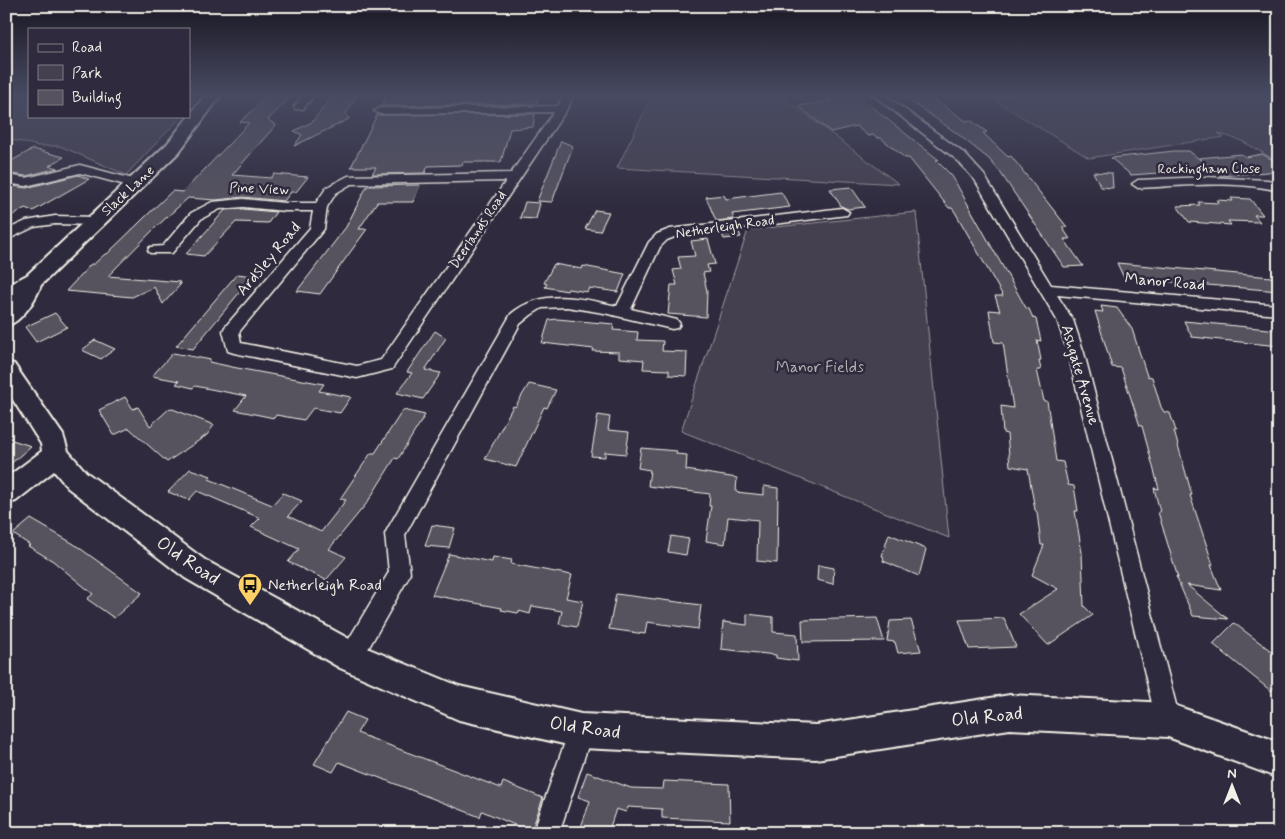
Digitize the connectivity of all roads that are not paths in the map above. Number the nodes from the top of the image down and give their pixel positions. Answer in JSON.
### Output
{"nodes":[{"id":1,"x":184,"y":133,"type":"edge"},
{"id":2,"x":545,"y":133,"type":"edge"},
{"id":3,"x":929,"y":133,"type":"edge"},
{"id":4,"x":514,"y":177,"type":"junction"},
{"id":5,"x":6,"y":179,"type":"edge"},
{"id":6,"x":137,"y":184,"type":"junction"},
{"id":7,"x":1138,"y":184,"type":"dead end"},
{"id":8,"x":1279,"y":187,"type":"edge"},
{"id":9,"x":320,"y":207,"type":"junction"},
{"id":10,"x":842,"y":212,"type":"dead end"},
{"id":11,"x":96,"y":221,"type":"junction"},
{"id":12,"x":8,"y":234,"type":"dead end"},
{"id":13,"x":156,"y":250,"type":"dead end"},
{"id":14,"x":34,"y":280,"type":"junction"},
{"id":15,"x":1048,"y":289,"type":"junction"},
{"id":16,"x":6,"y":295,"type":"edge"},
{"id":17,"x":1279,"y":310,"type":"edge"},
{"id":18,"x":621,"y":313,"type":"junction"},
{"id":19,"x":6,"y":319,"type":"edge"},
{"id":20,"x":672,"y":324,"type":"dead end"},
{"id":21,"x":386,"y":365,"type":"joint"},
{"id":22,"x":6,"y":370,"type":"edge"},
{"id":23,"x":56,"y":455,"type":"junction"},
{"id":24,"x":6,"y":493,"type":"edge"},
{"id":25,"x":351,"y":657,"type":"junction"},
{"id":26,"x":1168,"y":720,"type":"junction"},
{"id":27,"x":581,"y":731,"type":"junction"},
{"id":28,"x":1279,"y":760,"type":"edge"},
{"id":29,"x":546,"y":833,"type":"edge"}],
"edges":[{"from":1,"to":6,"type":"street","name":"Slack Lane"},
{"from":2,"to":4,"type":"street","name":"Deerlands Road"},
{"from":3,"to":15,"type":"street","name":"Ashgate Avenue"},
{"from":4,"to":9,"type":"street","name":"Ardsley Road"},
{"from":4,"to":21,"type":"street","name":"Deerlands Road"},
{"from":5,"to":6,"type":"street"},
{"from":6,"to":11,"type":"street","name":"Slack Lane"},
{"from":7,"to":8,"type":"street","name":"Rockingham Close"},
{"from":9,"to":13,"type":"street","name":"Pine View"},
{"from":9,"to":21,"type":"street","name":"Ardsley Road"},
{"from":10,"to":18,"type":"street","name":"Netherleigh Road"},
{"from":11,"to":12,"type":"street"},
{"from":11,"to":14,"type":"street","name":"Slack Lane"},
{"from":14,"to":16,"type":"street","name":"Slack Lane"},
{"from":14,"to":19,"type":"street","name":"Slack Lane"},
{"from":15,"to":17,"type":"street","name":"Manor Road"},
{"from":15,"to":26,"type":"street","name":"Ashgate Avenue"},
{"from":18,"to":20,"type":"street"},
{"from":18,"to":25,"type":"street"},
{"from":22,"to":23,"type":"street","name":"Old Road"},
{"from":23,"to":24,"type":"street"},
{"from":23,"to":25,"type":"street","name":"Old Road"},
{"from":25,"to":27,"type":"street","name":"Old Road"},
{"from":26,"to":27,"type":"street","name":"Old Road"},
{"from":26,"to":28,"type":"street","name":"Old Road"},
{"from":27,"to":29,"type":"street"}]}
